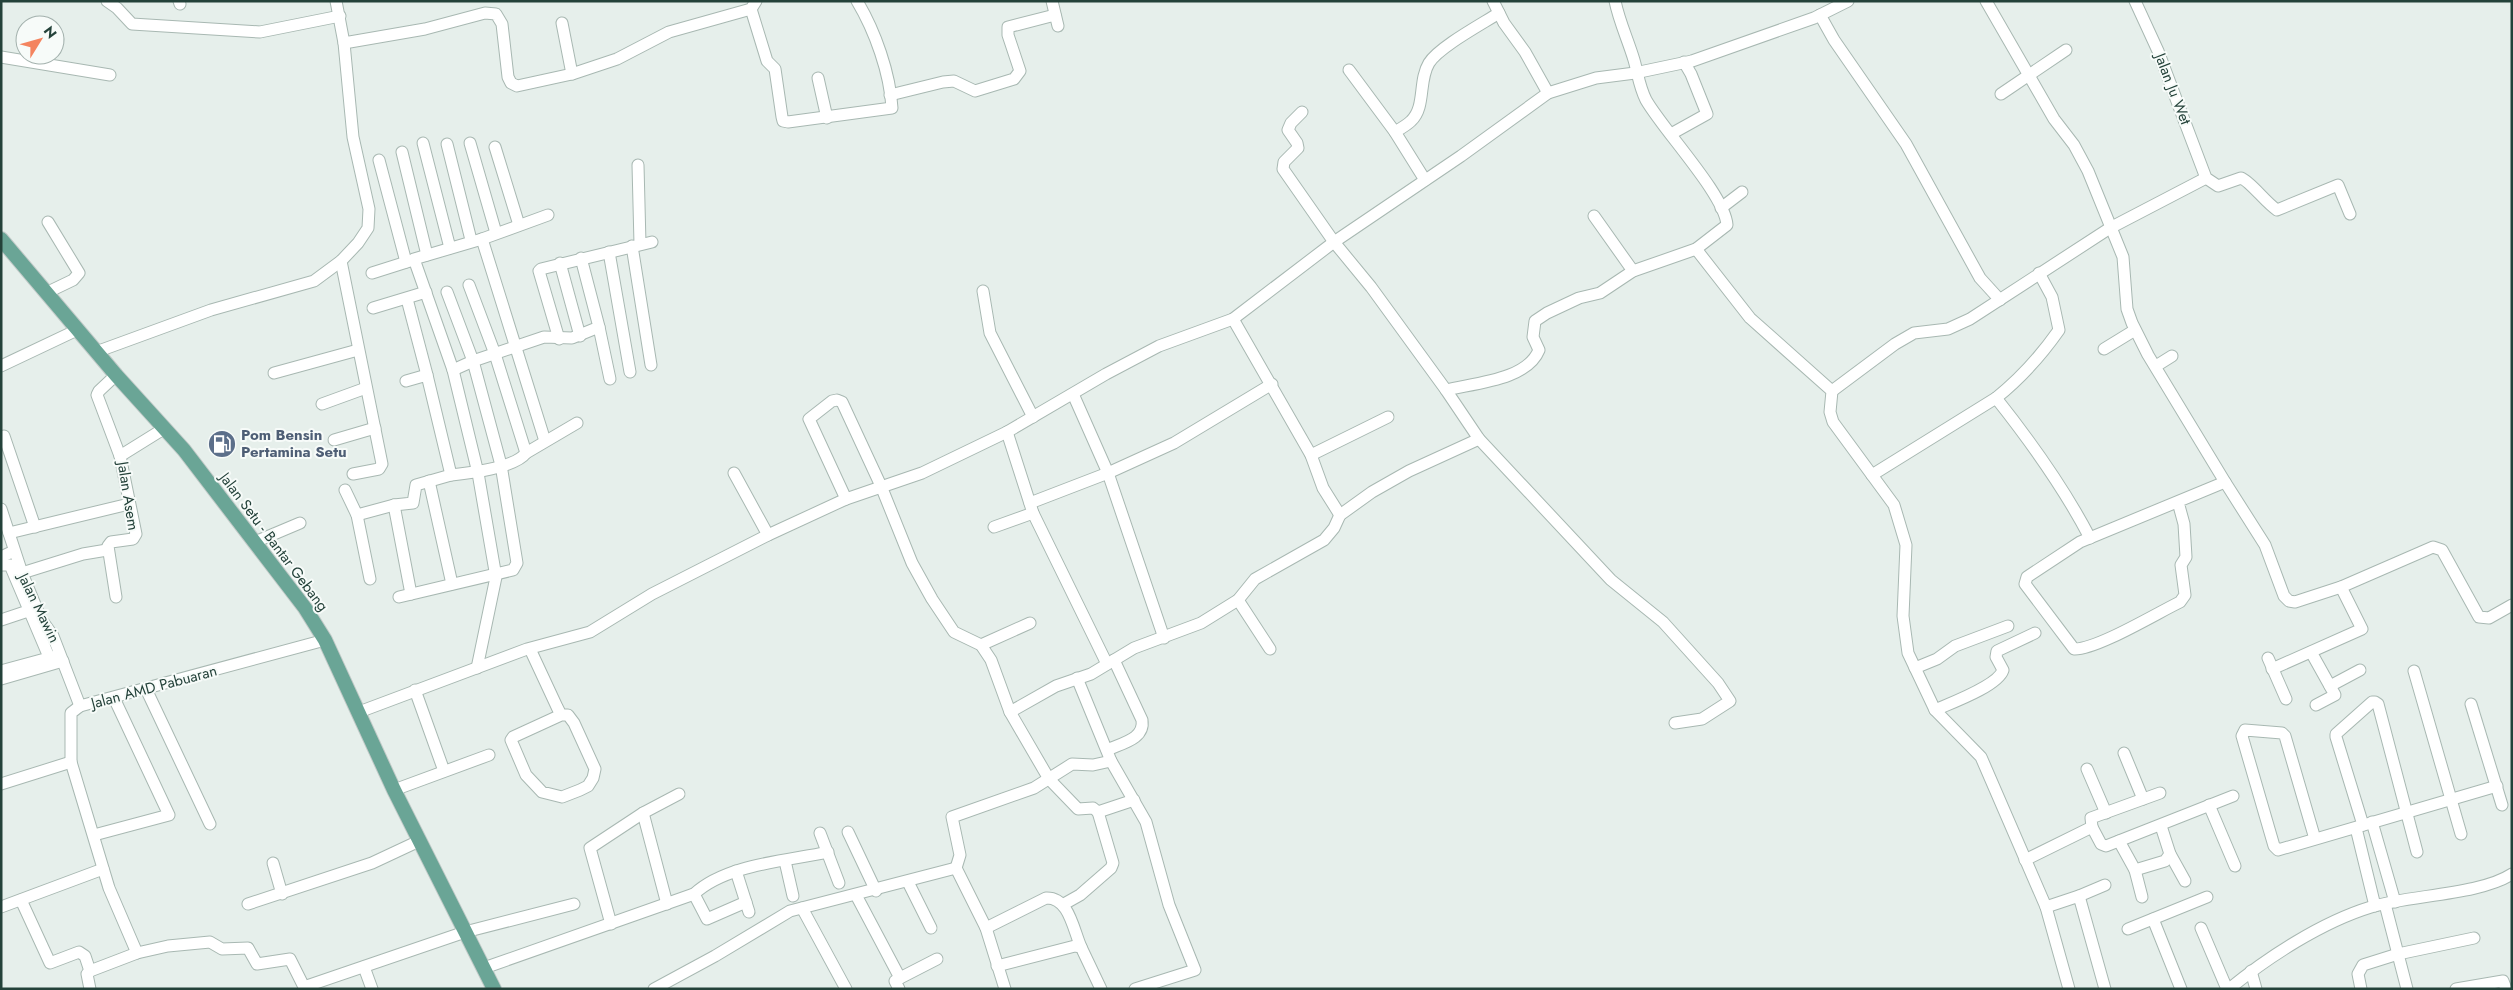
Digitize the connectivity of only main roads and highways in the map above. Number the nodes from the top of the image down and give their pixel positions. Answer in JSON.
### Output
{"nodes":[{"id":1,"x":1,"y":239,"type":"edge"},
{"id":2,"x":494,"y":989,"type":"edge"}],
"edges":[{"from":1,"to":2,"type":"main road","name":"Jalan Setu - Bantar Gebang"}]}
